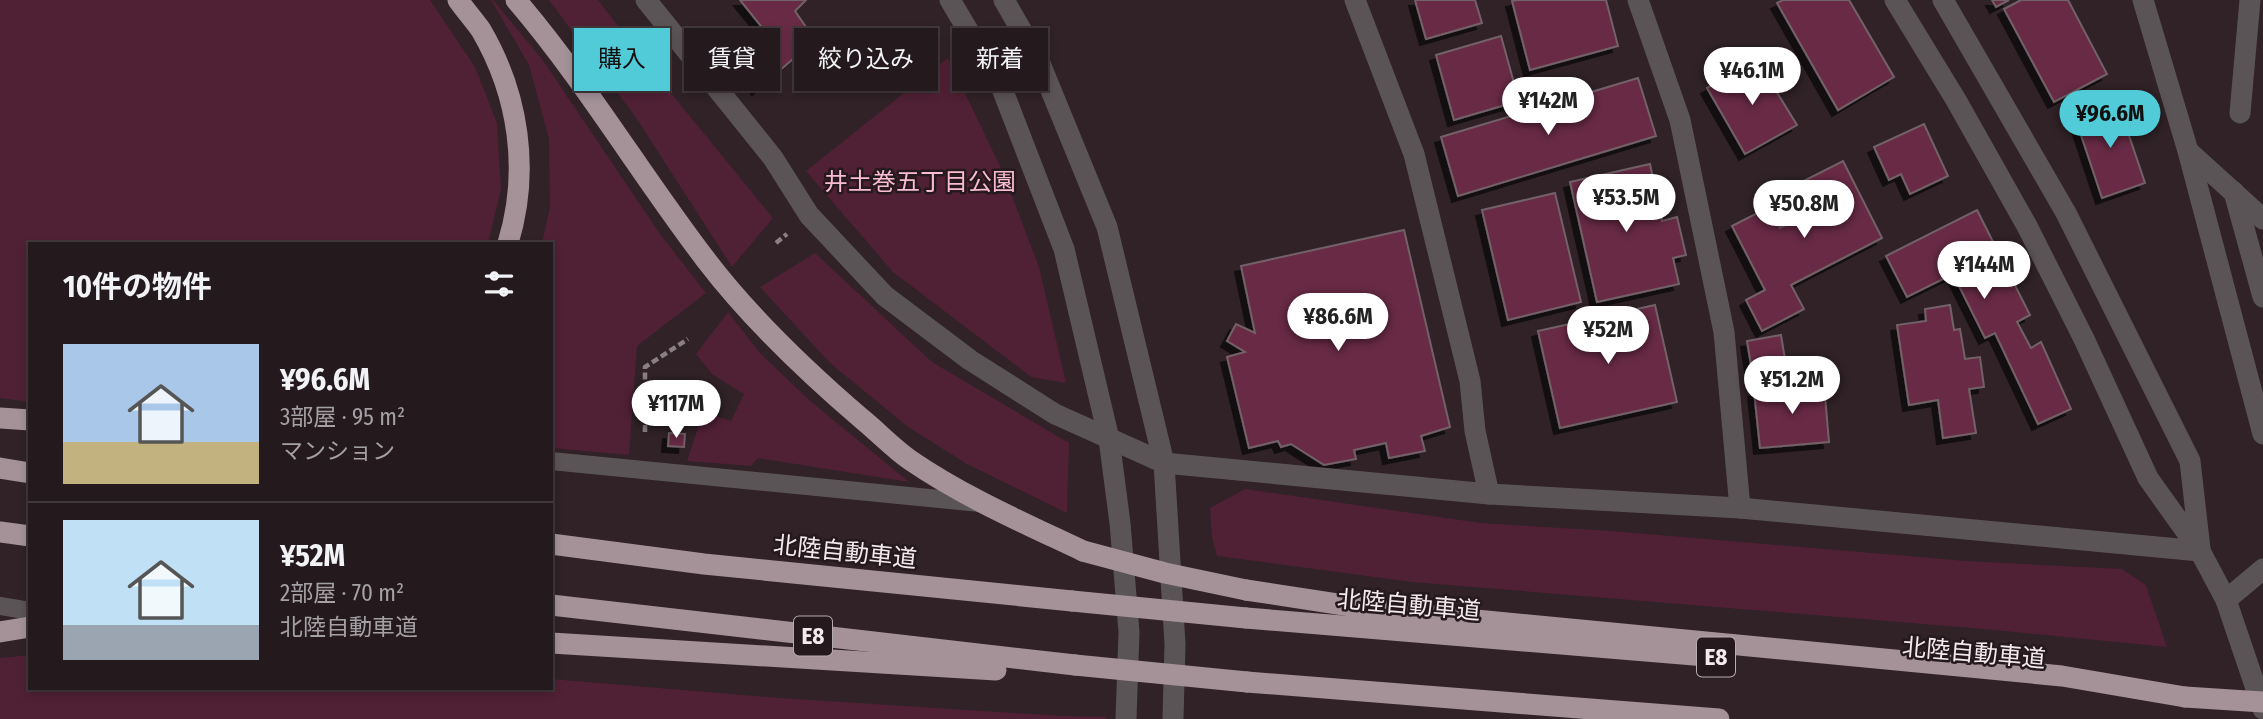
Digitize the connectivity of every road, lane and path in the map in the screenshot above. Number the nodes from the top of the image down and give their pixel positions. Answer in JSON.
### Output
{"nodes":[{"id":1,"x":458,"y":0,"type":"edge"},
{"id":2,"x":516,"y":0,"type":"edge"},
{"id":3,"x":646,"y":0,"type":"edge"},
{"id":4,"x":950,"y":0,"type":"edge"},
{"id":5,"x":1004,"y":0,"type":"edge"},
{"id":6,"x":1356,"y":0,"type":"edge"},
{"id":7,"x":1638,"y":0,"type":"edge"},
{"id":8,"x":1895,"y":0,"type":"edge"},
{"id":9,"x":1943,"y":0,"type":"edge"},
{"id":10,"x":2143,"y":0,"type":"edge"},
{"id":11,"x":2250,"y":0,"type":"edge"},
{"id":12,"x":2240,"y":113,"type":"dead end"},
{"id":13,"x":2188,"y":151,"type":"junction"},
{"id":14,"x":2234,"y":192,"type":"junction"},
{"id":15,"x":2263,"y":219,"type":"edge"},
{"id":16,"x":509,"y":242,"type":"edge"},
{"id":17,"x":2263,"y":297,"type":"edge"},
{"id":18,"x":688,"y":339,"type":"dead end"},
{"id":19,"x":0,"y":418,"type":"edge"},
{"id":20,"x":28,"y":420,"type":"edge"},
{"id":21,"x":645,"y":432,"type":"dead end"},
{"id":22,"x":2263,"y":434,"type":"edge"},
{"id":23,"x":1109,"y":439,"type":"junction"},
{"id":24,"x":553,"y":461,"type":"edge"},
{"id":25,"x":1164,"y":463,"type":"junction"},
{"id":26,"x":0,"y":468,"type":"edge"},
{"id":27,"x":28,"y":473,"type":"edge"},
{"id":28,"x":1489,"y":494,"type":"junction"},
{"id":29,"x":982,"y":504,"type":"junction"},
{"id":30,"x":1740,"y":508,"type":"junction"},
{"id":31,"x":0,"y":532,"type":"edge"},
{"id":32,"x":28,"y":536,"type":"edge"},
{"id":33,"x":553,"y":544,"type":"edge"},
{"id":34,"x":2200,"y":551,"type":"junction"},
{"id":35,"x":2263,"y":569,"type":"edge"},
{"id":36,"x":2226,"y":600,"type":"junction"},
{"id":37,"x":553,"y":605,"type":"edge"},
{"id":38,"x":0,"y":606,"type":"edge"},
{"id":39,"x":28,"y":611,"type":"edge"},
{"id":40,"x":28,"y":626,"type":"edge"},
{"id":41,"x":0,"y":632,"type":"edge"},
{"id":42,"x":553,"y":643,"type":"edge"},
{"id":43,"x":1075,"y":670,"type":"junction"},
{"id":44,"x":2185,"y":697,"type":"junction"},
{"id":45,"x":2263,"y":702,"type":"edge"},
{"id":46,"x":2263,"y":709,"type":"edge"},
{"id":47,"x":1126,"y":719,"type":"edge"},
{"id":48,"x":1173,"y":719,"type":"edge"},
{"id":49,"x":1719,"y":719,"type":"edge"}],
"edges":[{"from":1,"to":16,"type":"highway"},
{"from":2,"to":29,"type":"highway"},
{"from":3,"to":23,"type":"street"},
{"from":4,"to":23,"type":"street"},
{"from":5,"to":25,"type":"street"},
{"from":6,"to":28,"type":"street"},
{"from":7,"to":30,"type":"street"},
{"from":8,"to":34,"type":"street"},
{"from":9,"to":34,"type":"street"},
{"from":10,"to":13,"type":"street"},
{"from":11,"to":12,"type":"street"},
{"from":13,"to":14,"type":"street"},
{"from":13,"to":22,"type":"street"},
{"from":14,"to":15,"type":"street"},
{"from":14,"to":17,"type":"street"},
{"from":18,"to":21,"type":"path"},
{"from":19,"to":20,"type":"highway"},
{"from":23,"to":25,"type":"street"},
{"from":23,"to":47,"type":"street"},
{"from":24,"to":29,"type":"lane"},
{"from":25,"to":28,"type":"street"},
{"from":25,"to":48,"type":"street"},
{"from":26,"to":27,"type":"highway"},
{"from":28,"to":30,"type":"street"},
{"from":29,"to":44,"type":"highway","bridge":true},
{"from":30,"to":34,"type":"street"},
{"from":31,"to":32,"type":"highway"},
{"from":33,"to":44,"type":"highway","name":"北陸自動車道","number":"E8","bridge":true},
{"from":34,"to":36,"type":"street"},
{"from":35,"to":36,"type":"street"},
{"from":36,"to":46,"type":"street"},
{"from":37,"to":43,"type":"highway","number":"E8"},
{"from":38,"to":39,"type":"lane"},
{"from":40,"to":41,"type":"highway"},
{"from":42,"to":43,"type":"highway"},
{"from":43,"to":49,"type":"highway","number":"E8","bridge":true},
{"from":44,"to":45,"type":"highway","name":"北陸自動車道","number":"E8","bridge":true}]}
